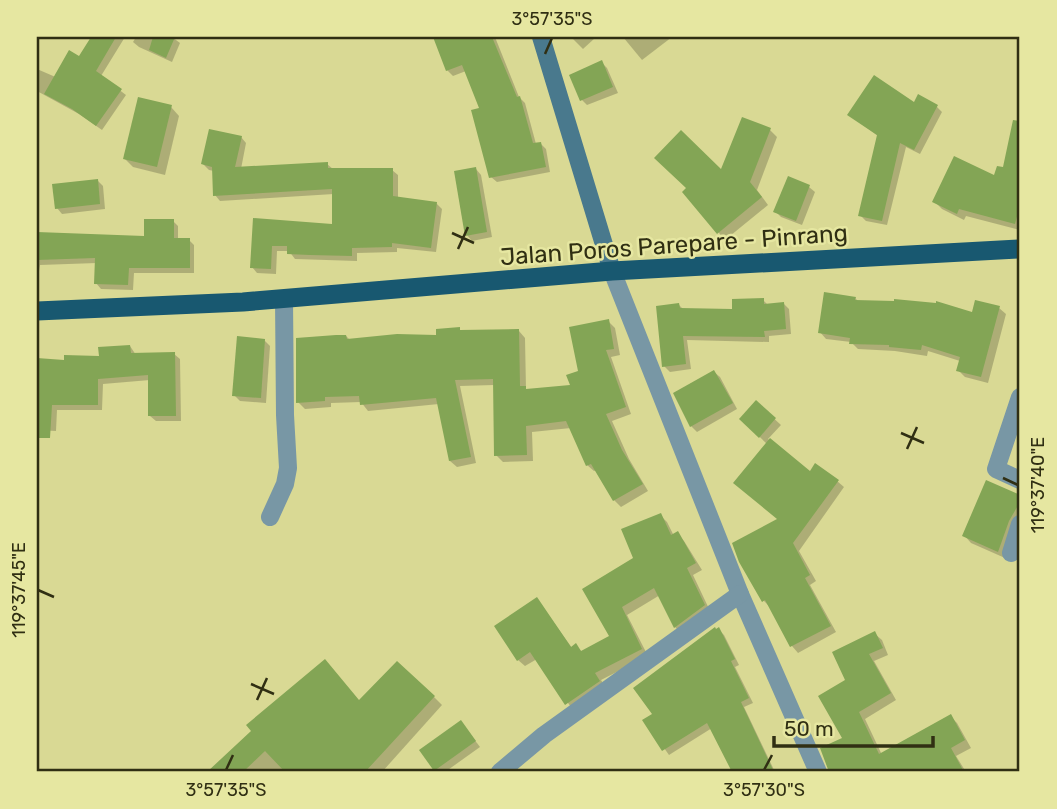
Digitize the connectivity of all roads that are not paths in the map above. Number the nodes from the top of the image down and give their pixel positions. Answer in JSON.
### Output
{"nodes":[{"id":1,"x":541,"y":37,"type":"edge"},
{"id":2,"x":1020,"y":249,"type":"edge"},
{"id":3,"x":612,"y":271,"type":"junction"},
{"id":4,"x":284,"y":299,"type":"junction"},
{"id":5,"x":37,"y":311,"type":"edge"},
{"id":6,"x":1020,"y":397,"type":"edge"},
{"id":7,"x":1020,"y":480,"type":"edge"},
{"id":8,"x":270,"y":517,"type":"dead end"},
{"id":9,"x":1020,"y":524,"type":"edge"},
{"id":10,"x":1011,"y":553,"type":"dead end"},
{"id":11,"x":740,"y":594,"type":"junction"},
{"id":12,"x":500,"y":772,"type":"edge"},
{"id":13,"x":818,"y":772,"type":"edge"}],
"edges":[{"from":1,"to":3,"type":"main road"},
{"from":2,"to":3,"type":"highway","name":"Jalan Poros Parepare - Pinrang"},
{"from":3,"to":4,"type":"highway","name":"Jalan Poros Parepare - Pinrang"},
{"from":3,"to":11,"type":"street"},
{"from":4,"to":5,"type":"highway","name":"Jalan Poros Parepare - Pinrang"},
{"from":4,"to":8,"type":"street"},
{"from":6,"to":7,"type":"street"},
{"from":9,"to":10,"type":"street"},
{"from":11,"to":12,"type":"street"},
{"from":11,"to":13,"type":"street"}]}
